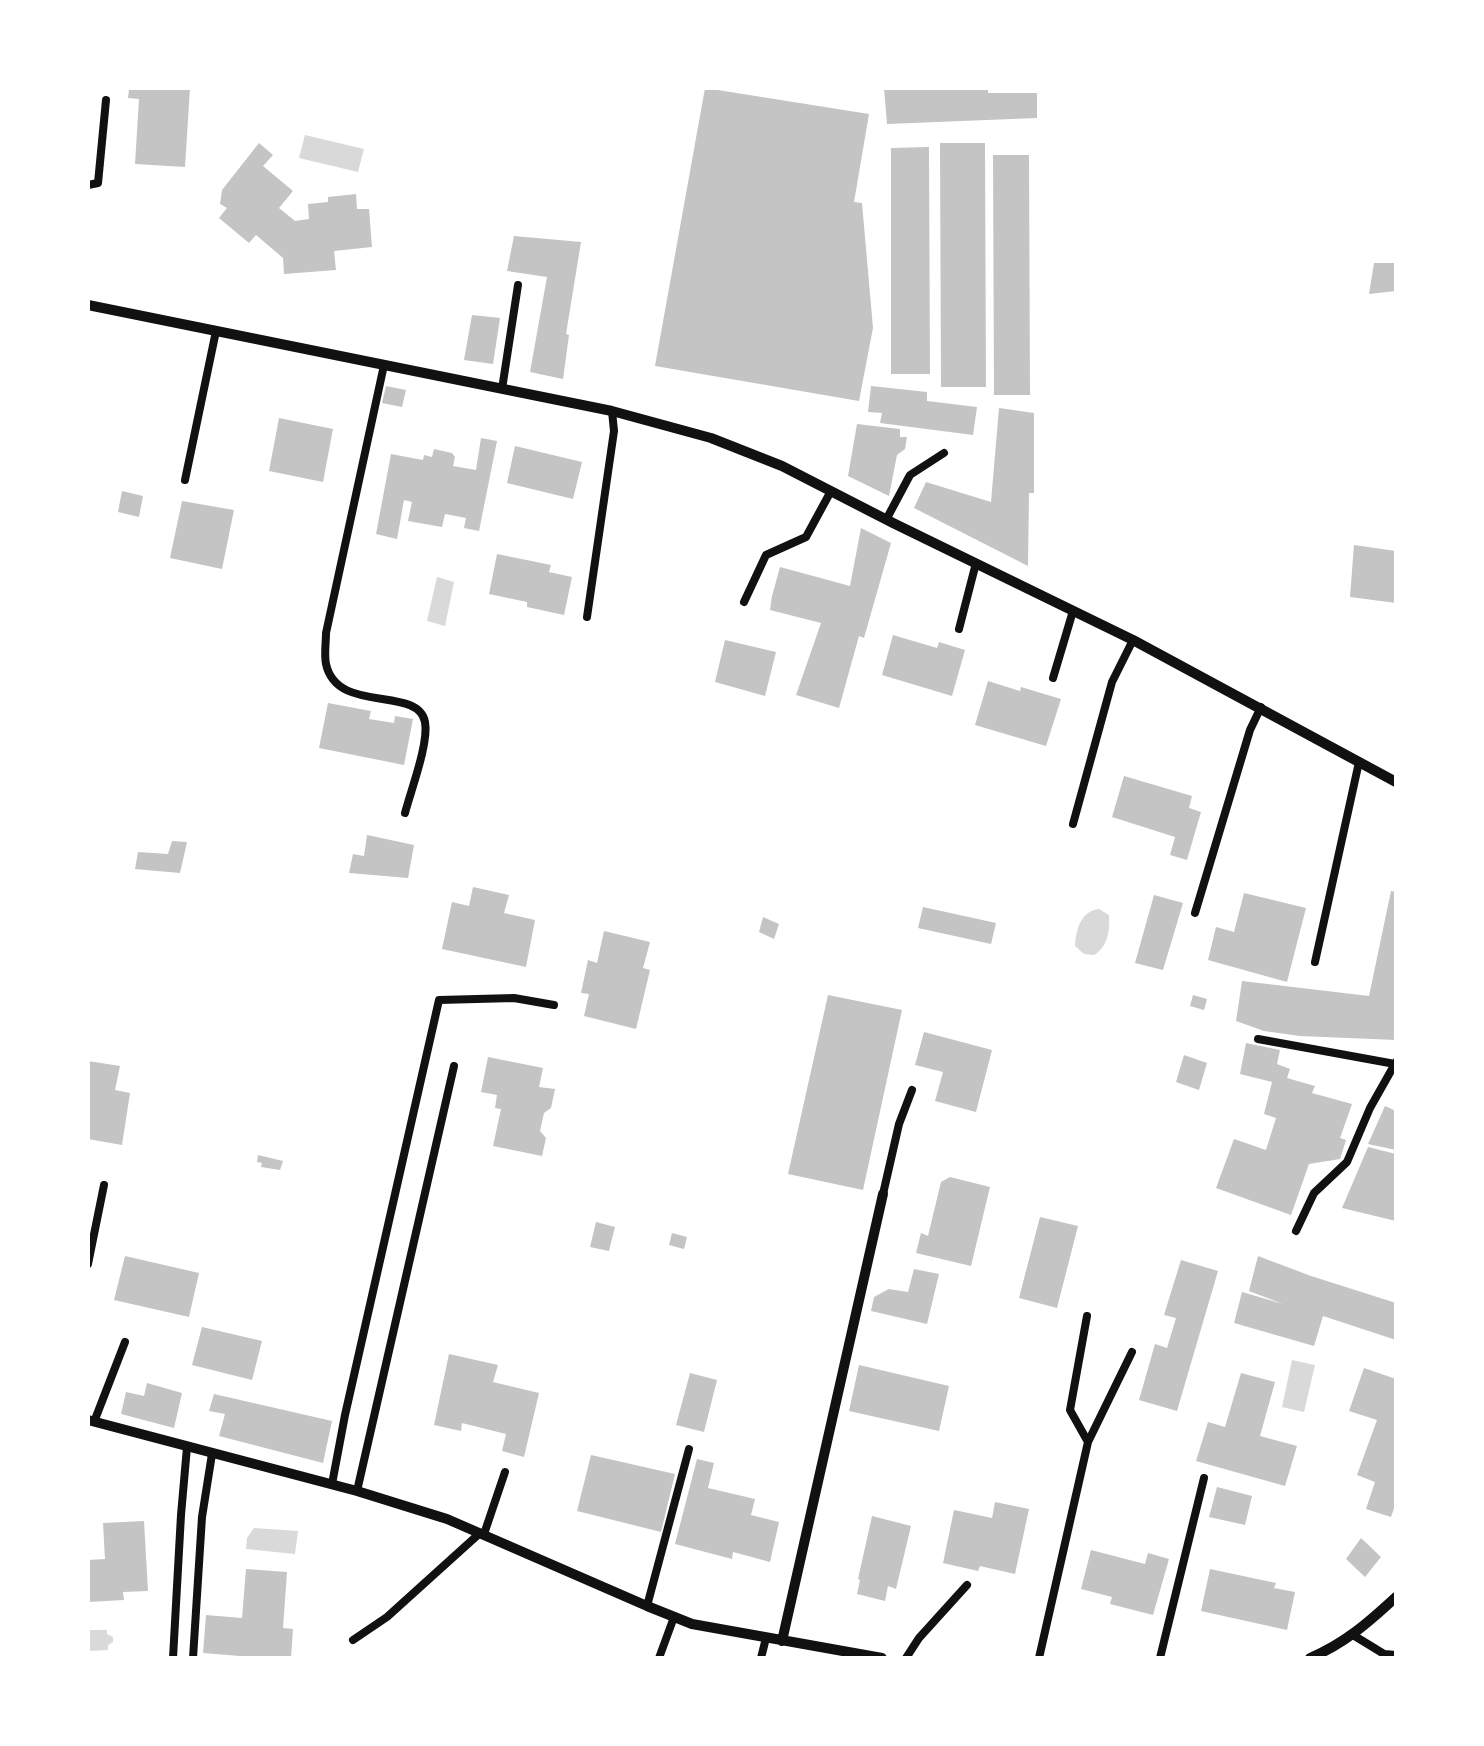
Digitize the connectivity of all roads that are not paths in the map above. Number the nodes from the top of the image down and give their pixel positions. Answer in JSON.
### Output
{"nodes":[{"id":1,"x":106,"y":100,"type":"dead end"},
{"id":2,"x":88,"y":185,"type":"edge"},
{"id":3,"x":518,"y":285,"type":"dead end"},
{"id":4,"x":88,"y":305,"type":"edge"},
{"id":5,"x":216,"y":331,"type":"junction"},
{"id":6,"x":384,"y":365,"type":"junction"},
{"id":7,"x":502,"y":389,"type":"junction"},
{"id":8,"x":612,"y":412,"type":"junction"},
{"id":9,"x":944,"y":453,"type":"dead end"},
{"id":10,"x":185,"y":480,"type":"dead end"},
{"id":11,"x":831,"y":491,"type":"junction"},
{"id":12,"x":886,"y":520,"type":"junction"},
{"id":13,"x":976,"y":564,"type":"junction"},
{"id":14,"x":744,"y":602,"type":"dead end"},
{"id":15,"x":1073,"y":611,"type":"junction"},
{"id":16,"x":587,"y":618,"type":"dead end"},
{"id":17,"x":958,"y":629,"type":"dead end"},
{"id":18,"x":1133,"y":640,"type":"junction"},
{"id":19,"x":1053,"y":678,"type":"dead end"},
{"id":20,"x":1261,"y":708,"type":"junction"},
{"id":21,"x":1359,"y":762,"type":"junction"},
{"id":22,"x":1396,"y":782,"type":"edge"},
{"id":23,"x":405,"y":813,"type":"dead end"},
{"id":24,"x":1073,"y":824,"type":"dead end"},
{"id":25,"x":1194,"y":913,"type":"dead end"},
{"id":26,"x":1315,"y":962,"type":"dead end"},
{"id":27,"x":554,"y":1004,"type":"dead end"},
{"id":28,"x":1258,"y":1039,"type":"dead end"},
{"id":29,"x":1396,"y":1063,"type":"edge"},
{"id":30,"x":454,"y":1066,"type":"dead end"},
{"id":31,"x":912,"y":1090,"type":"dead end"},
{"id":32,"x":104,"y":1186,"type":"dead end"},
{"id":33,"x":883,"y":1194,"type":"joint"},
{"id":34,"x":1296,"y":1231,"type":"dead end"},
{"id":35,"x":88,"y":1264,"type":"edge"},
{"id":36,"x":1088,"y":1316,"type":"dead end"},
{"id":37,"x":124,"y":1342,"type":"dead end"},
{"id":38,"x":1132,"y":1352,"type":"dead end"},
{"id":39,"x":91,"y":1421,"type":"edge"},
{"id":40,"x":1088,"y":1442,"type":"junction"},
{"id":41,"x":188,"y":1448,"type":"junction"},
{"id":42,"x":689,"y":1450,"type":"dead end"},
{"id":43,"x":212,"y":1454,"type":"junction"},
{"id":44,"x":505,"y":1472,"type":"dead end"},
{"id":45,"x":1204,"y":1478,"type":"dead end"},
{"id":46,"x":332,"y":1484,"type":"junction"},
{"id":47,"x":357,"y":1491,"type":"junction"},
{"id":48,"x":482,"y":1534,"type":"junction"},
{"id":49,"x":967,"y":1585,"type":"dead end"},
{"id":50,"x":1396,"y":1597,"type":"edge"},
{"id":51,"x":646,"y":1606,"type":"junction"},
{"id":52,"x":674,"y":1617,"type":"junction"},
{"id":53,"x":1352,"y":1635,"type":"junction"},
{"id":54,"x":766,"y":1638,"type":"junction"},
{"id":55,"x":353,"y":1640,"type":"dead end"},
{"id":56,"x":782,"y":1641,"type":"junction"},
{"id":57,"x":1396,"y":1655,"type":"edge"},
{"id":58,"x":174,"y":1658,"type":"edge"},
{"id":59,"x":193,"y":1658,"type":"edge"},
{"id":60,"x":659,"y":1658,"type":"edge"},
{"id":61,"x":761,"y":1658,"type":"edge"},
{"id":62,"x":882,"y":1658,"type":"edge"},
{"id":63,"x":906,"y":1658,"type":"edge"},
{"id":64,"x":1039,"y":1658,"type":"edge"},
{"id":65,"x":1160,"y":1658,"type":"edge"},
{"id":66,"x":1310,"y":1658,"type":"edge"}],
"edges":[{"from":1,"to":2,"type":"lane"},
{"from":3,"to":7,"type":"lane"},
{"from":4,"to":5,"type":"street"},
{"from":5,"to":6,"type":"street"},
{"from":5,"to":10,"type":"lane"},
{"from":6,"to":7,"type":"street"},
{"from":6,"to":23,"type":"lane"},
{"from":7,"to":8,"type":"street"},
{"from":8,"to":11,"type":"street"},
{"from":8,"to":16,"type":"lane"},
{"from":9,"to":12,"type":"lane"},
{"from":11,"to":12,"type":"street"},
{"from":11,"to":14,"type":"lane"},
{"from":12,"to":13,"type":"street"},
{"from":13,"to":15,"type":"street"},
{"from":13,"to":17,"type":"lane"},
{"from":15,"to":18,"type":"street"},
{"from":15,"to":19,"type":"lane"},
{"from":18,"to":20,"type":"street"},
{"from":18,"to":24,"type":"lane"},
{"from":20,"to":21,"type":"street"},
{"from":20,"to":25,"type":"lane"},
{"from":21,"to":22,"type":"street"},
{"from":21,"to":26,"type":"lane"},
{"from":27,"to":46,"type":"lane"},
{"from":28,"to":29,"type":"lane"},
{"from":29,"to":34,"type":"lane"},
{"from":30,"to":47,"type":"lane"},
{"from":31,"to":33,"type":"lane"},
{"from":32,"to":35,"type":"lane"},
{"from":33,"to":56,"type":"street"},
{"from":36,"to":40,"type":"lane"},
{"from":37,"to":39,"type":"lane"},
{"from":38,"to":40,"type":"lane"},
{"from":39,"to":41,"type":"street"},
{"from":40,"to":64,"type":"lane"},
{"from":41,"to":43,"type":"street"},
{"from":41,"to":58,"type":"lane"},
{"from":42,"to":51,"type":"lane"},
{"from":43,"to":46,"type":"street"},
{"from":43,"to":59,"type":"lane"},
{"from":44,"to":48,"type":"lane"},
{"from":45,"to":65,"type":"lane"},
{"from":46,"to":47,"type":"street"},
{"from":47,"to":48,"type":"street"},
{"from":48,"to":51,"type":"street"},
{"from":48,"to":55,"type":"lane"},
{"from":49,"to":63,"type":"lane"},
{"from":50,"to":53,"type":"street"},
{"from":51,"to":52,"type":"street"},
{"from":52,"to":54,"type":"street"},
{"from":52,"to":60,"type":"lane"},
{"from":53,"to":57,"type":"lane"},
{"from":53,"to":66,"type":"street"},
{"from":54,"to":56,"type":"street"},
{"from":54,"to":61,"type":"lane"},
{"from":56,"to":62,"type":"street"}]}
